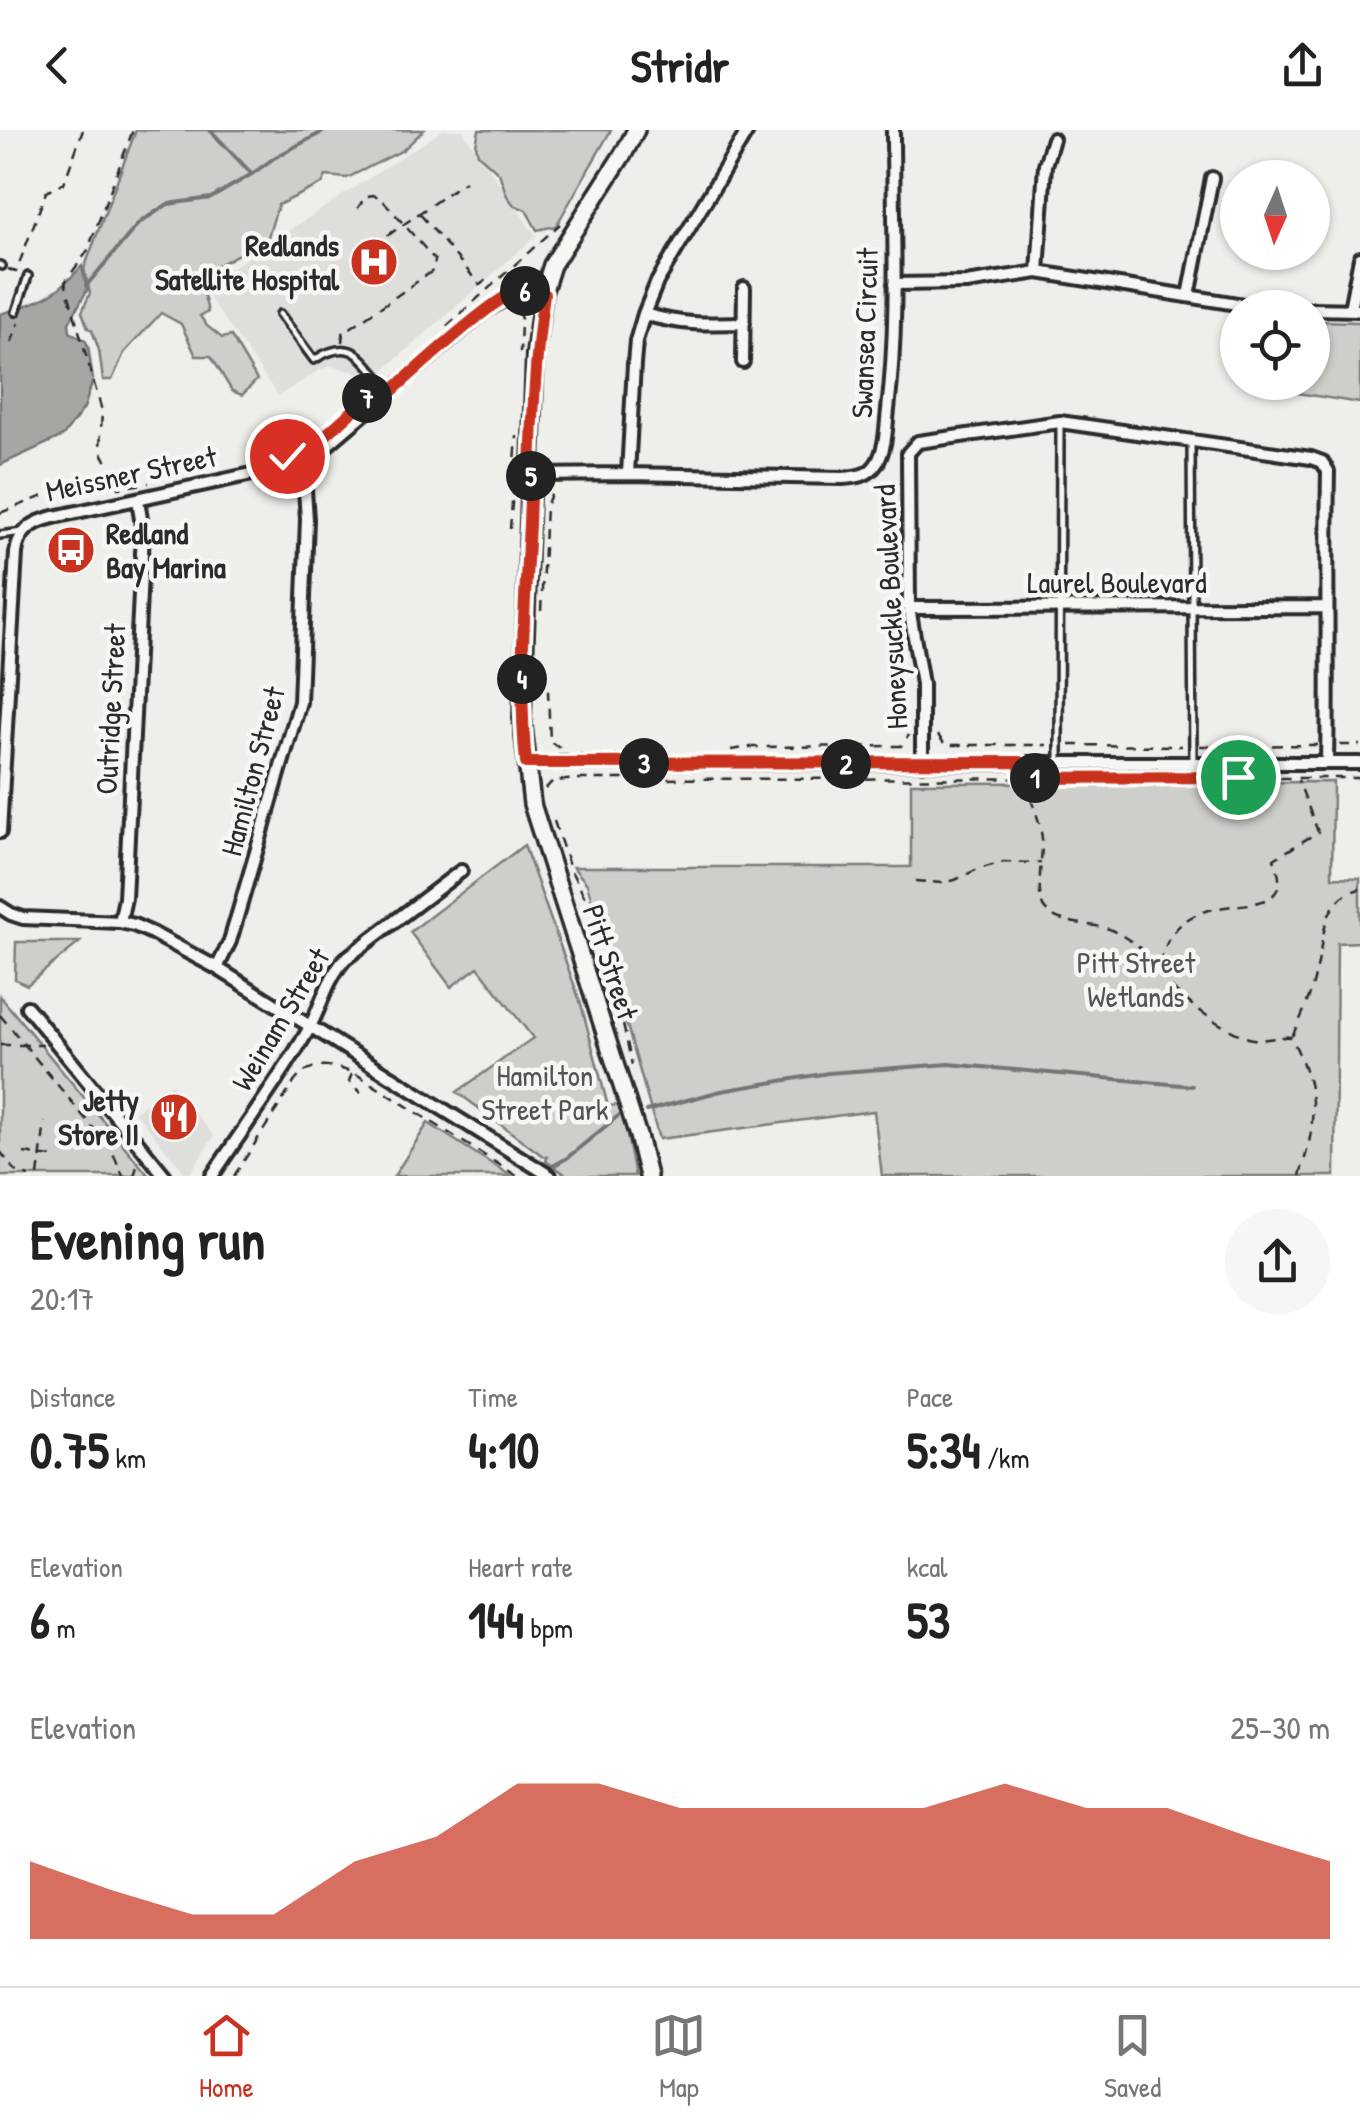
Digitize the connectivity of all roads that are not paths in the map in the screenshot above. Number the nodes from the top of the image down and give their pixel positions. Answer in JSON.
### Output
{"nodes":[{"id":1,"x":636,"y":130,"type":"edge"},
{"id":2,"x":748,"y":130,"type":"edge"},
{"id":3,"x":893,"y":130,"type":"edge"},
{"id":4,"x":1053,"y":139,"type":"dead end"},
{"id":5,"x":1212,"y":178,"type":"dead end"},
{"id":6,"x":1360,"y":258,"type":"edge"},
{"id":7,"x":1038,"y":272,"type":"junction"},
{"id":8,"x":28,"y":276,"type":"dead end"},
{"id":9,"x":894,"y":284,"type":"junction"},
{"id":10,"x":744,"y":288,"type":"dead end"},
{"id":11,"x":544,"y":294,"type":"junction"},
{"id":12,"x":1189,"y":296,"type":"junction"},
{"id":13,"x":1220,"y":301,"type":"edge"},
{"id":14,"x":1355,"y":309,"type":"edge"},
{"id":15,"x":16,"y":312,"type":"dead end"},
{"id":16,"x":280,"y":314,"type":"dead end"},
{"id":17,"x":644,"y":314,"type":"junction"},
{"id":18,"x":744,"y":324,"type":"junction"},
{"id":19,"x":743,"y":362,"type":"dead end"},
{"id":20,"x":392,"y":391,"type":"junction"},
{"id":21,"x":1060,"y":422,"type":"junction"},
{"id":22,"x":1191,"y":439,"type":"junction"},
{"id":23,"x":300,"y":461,"type":"junction"},
{"id":24,"x":628,"y":474,"type":"junction"},
{"id":25,"x":531,"y":476,"type":"junction"},
{"id":26,"x":138,"y":499,"type":"junction"},
{"id":27,"x":22,"y":532,"type":"junction"},
{"id":28,"x":0,"y":534,"type":"edge"},
{"id":29,"x":1192,"y":607,"type":"junction"},
{"id":30,"x":1326,"y":607,"type":"junction"},
{"id":31,"x":909,"y":608,"type":"junction"},
{"id":32,"x":1059,"y":608,"type":"junction"},
{"id":33,"x":1058,"y":762,"type":"junction"},
{"id":34,"x":1192,"y":762,"type":"junction"},
{"id":35,"x":1327,"y":762,"type":"junction"},
{"id":36,"x":526,"y":763,"type":"junction"},
{"id":37,"x":1360,"y":763,"type":"edge"},
{"id":38,"x":922,"y":764,"type":"junction"},
{"id":39,"x":1,"y":805,"type":"edge"},
{"id":40,"x":0,"y":832,"type":"edge"},
{"id":41,"x":461,"y":871,"type":"dead end"},
{"id":42,"x":0,"y":906,"type":"edge"},
{"id":43,"x":120,"y":922,"type":"junction"},
{"id":44,"x":217,"y":968,"type":"junction"},
{"id":45,"x":27,"y":1007,"type":"dead end"},
{"id":46,"x":310,"y":1027,"type":"junction"},
{"id":47,"x":165,"y":1176,"type":"edge"},
{"id":48,"x":212,"y":1176,"type":"edge"},
{"id":49,"x":550,"y":1176,"type":"edge"},
{"id":50,"x":648,"y":1176,"type":"edge"}],
"edges":[{"from":1,"to":11,"type":"street"},
{"from":2,"to":17,"type":"street"},
{"from":3,"to":9,"type":"street","name":"Swansea Circuit"},
{"from":4,"to":7,"type":"street"},
{"from":5,"to":12,"type":"street"},
{"from":6,"to":14,"type":"street"},
{"from":7,"to":9,"type":"street"},
{"from":7,"to":12,"type":"street"},
{"from":8,"to":15,"type":"lane"},
{"from":9,"to":24,"type":"street","name":"Swansea Circuit"},
{"from":10,"to":18,"type":"street"},
{"from":11,"to":20,"type":"street","name":"Meissner Street"},
{"from":11,"to":25,"type":"street"},
{"from":12,"to":13,"type":"street"},
{"from":16,"to":20,"type":"lane"},
{"from":17,"to":18,"type":"street"},
{"from":17,"to":24,"type":"street"},
{"from":18,"to":19,"type":"street"},
{"from":20,"to":23,"type":"street","name":"Meissner Street"},
{"from":21,"to":22,"type":"street","name":"Honeysuckle Boulevard"},
{"from":21,"to":31,"type":"street","name":"Honeysuckle Boulevard"},
{"from":21,"to":32,"type":"lane"},
{"from":22,"to":29,"type":"lane"},
{"from":22,"to":30,"type":"street","name":"Honeysuckle Boulevard"},
{"from":23,"to":26,"type":"street","name":"Meissner Street"},
{"from":23,"to":44,"type":"street","name":"Hamilton Street"},
{"from":24,"to":25,"type":"street","name":"Swansea Circuit"},
{"from":25,"to":36,"type":"street"},
{"from":26,"to":27,"type":"street","name":"Meissner Street"},
{"from":26,"to":43,"type":"street","name":"Outridge Street"},
{"from":27,"to":28,"type":"lane"},
{"from":27,"to":39,"type":"street"},
{"from":29,"to":30,"type":"street","name":"Laurel Boulevard"},
{"from":29,"to":32,"type":"street","name":"Laurel Boulevard"},
{"from":29,"to":34,"type":"lane"},
{"from":30,"to":35,"type":"street","name":"Honeysuckle Boulevard"},
{"from":31,"to":32,"type":"street","name":"Laurel Boulevard"},
{"from":31,"to":38,"type":"street","name":"Honeysuckle Boulevard"},
{"from":32,"to":33,"type":"lane"},
{"from":33,"to":34,"type":"street"},
{"from":33,"to":38,"type":"street"},
{"from":34,"to":35,"type":"street"},
{"from":35,"to":37,"type":"street"},
{"from":36,"to":38,"type":"street"},
{"from":36,"to":50,"type":"street","name":"Pitt Street"},
{"from":39,"to":40,"type":"street"},
{"from":41,"to":46,"type":"street","name":"Weinam Street"},
{"from":42,"to":43,"type":"street"},
{"from":43,"to":44,"type":"street"},
{"from":44,"to":46,"type":"street"},
{"from":45,"to":47,"type":"street"},
{"from":46,"to":48,"type":"street","name":"Weinam Street"},
{"from":46,"to":49,"type":"street"}]}
